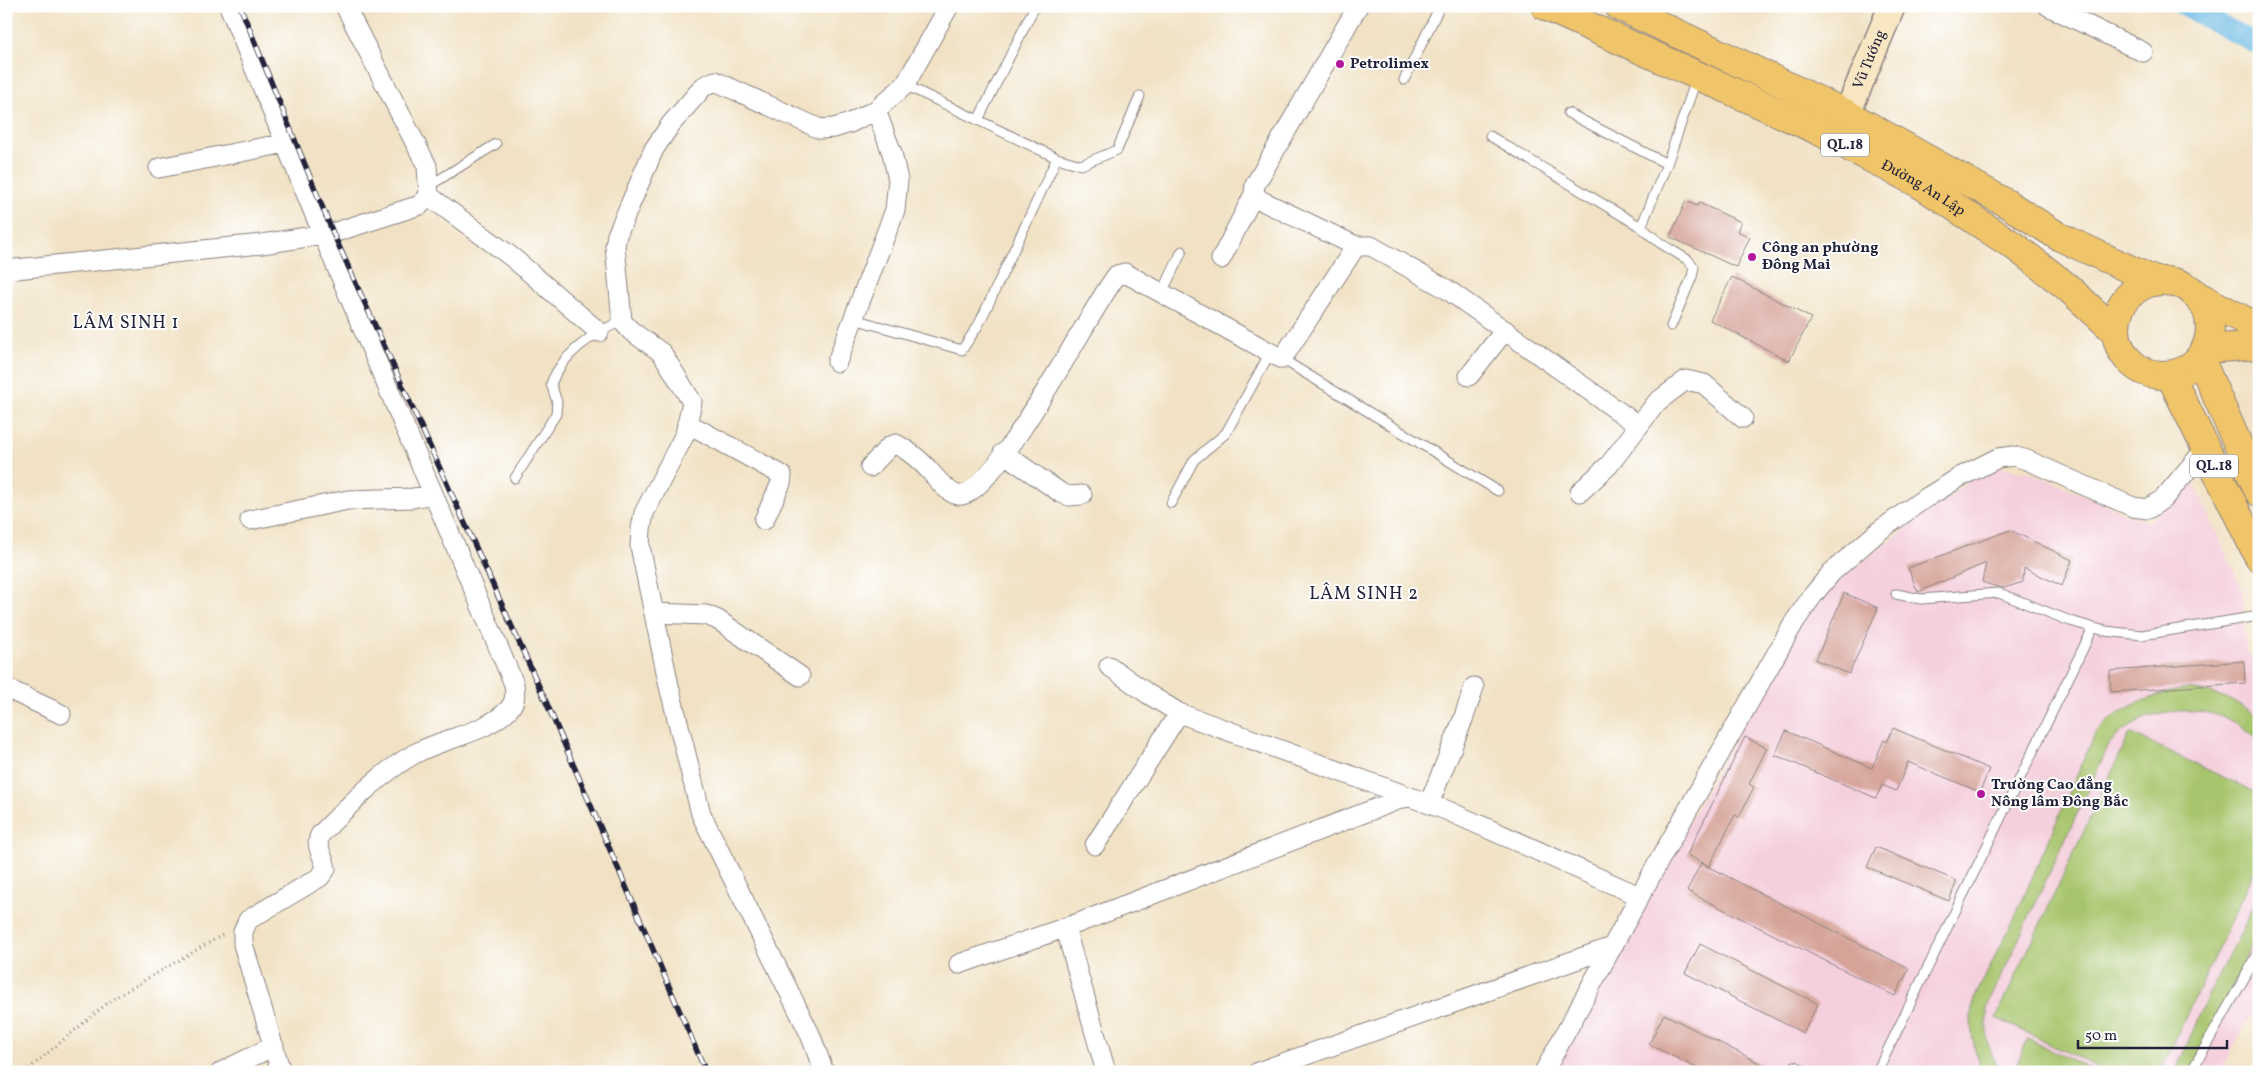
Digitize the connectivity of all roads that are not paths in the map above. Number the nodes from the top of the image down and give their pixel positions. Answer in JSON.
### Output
{"nodes":[{"id":1,"x":229,"y":6,"type":"edge"},
{"id":2,"x":345,"y":6,"type":"edge"},
{"id":3,"x":1035,"y":6,"type":"edge"},
{"id":4,"x":1358,"y":6,"type":"edge"},
{"id":5,"x":1440,"y":6,"type":"edge"},
{"id":6,"x":1544,"y":6,"type":"edge"},
{"id":7,"x":1619,"y":6,"type":"edge"},
{"id":8,"x":1892,"y":6,"type":"edge"},
{"id":9,"x":2048,"y":6,"type":"edge"},
{"id":10,"x":940,"y":10,"type":"edge"},
{"id":11,"x":2143,"y":52,"type":"dead end"},
{"id":12,"x":1698,"y":74,"type":"junction"},
{"id":13,"x":1404,"y":80,"type":"dead end"},
{"id":14,"x":905,"y":84,"type":"junction"},
{"id":15,"x":1140,"y":96,"type":"dead end"},
{"id":16,"x":876,"y":110,"type":"junction"},
{"id":17,"x":1568,"y":113,"type":"dead end"},
{"id":18,"x":1847,"y":114,"type":"junction"},
{"id":19,"x":978,"y":120,"type":"junction"},
{"id":20,"x":1490,"y":136,"type":"dead end"},
{"id":21,"x":286,"y":143,"type":"junction"},
{"id":22,"x":496,"y":144,"type":"dead end"},
{"id":23,"x":1057,"y":158,"type":"junction"},
{"id":24,"x":1667,"y":164,"type":"junction"},
{"id":25,"x":159,"y":168,"type":"dead end"},
{"id":26,"x":429,"y":191,"type":"junction"},
{"id":27,"x":1254,"y":194,"type":"junction"},
{"id":28,"x":1640,"y":227,"type":"junction"},
{"id":29,"x":323,"y":235,"type":"junction"},
{"id":30,"x":1356,"y":246,"type":"junction"},
{"id":31,"x":1182,"y":251,"type":"dead end"},
{"id":32,"x":1221,"y":259,"type":"dead end"},
{"id":33,"x":6,"y":270,"type":"edge"},
{"id":34,"x":2155,"y":281,"type":"junction"},
{"id":35,"x":1162,"y":293,"type":"junction"},
{"id":36,"x":2200,"y":297,"type":"junction"},
{"id":37,"x":854,"y":318,"type":"junction"},
{"id":38,"x":622,"y":320,"type":"junction"},
{"id":39,"x":1671,"y":326,"type":"dead end"},
{"id":40,"x":2259,"y":328,"type":"edge"},
{"id":41,"x":1505,"y":330,"type":"junction"},
{"id":42,"x":599,"y":332,"type":"junction"},
{"id":43,"x":2116,"y":332,"type":"junction"},
{"id":44,"x":2259,"y":345,"type":"edge"},
{"id":45,"x":2203,"y":354,"type":"junction"},
{"id":46,"x":1276,"y":356,"type":"junction"},
{"id":47,"x":837,"y":362,"type":"dead end"},
{"id":48,"x":2170,"y":375,"type":"junction"},
{"id":49,"x":1469,"y":376,"type":"dead end"},
{"id":50,"x":1743,"y":418,"type":"dead end"},
{"id":51,"x":687,"y":423,"type":"junction"},
{"id":52,"x":1639,"y":426,"type":"junction"},
{"id":53,"x":2206,"y":448,"type":"junction"},
{"id":54,"x":1003,"y":453,"type":"junction"},
{"id":55,"x":870,"y":467,"type":"dead end"},
{"id":56,"x":515,"y":478,"type":"dead end"},
{"id":57,"x":1498,"y":490,"type":"dead end"},
{"id":58,"x":1580,"y":492,"type":"dead end"},
{"id":59,"x":2259,"y":492,"type":"edge"},
{"id":60,"x":433,"y":494,"type":"junction"},
{"id":61,"x":1082,"y":495,"type":"dead end"},
{"id":62,"x":1171,"y":503,"type":"dead end"},
{"id":63,"x":250,"y":520,"type":"dead end"},
{"id":64,"x":764,"y":520,"type":"dead end"},
{"id":65,"x":2259,"y":558,"type":"edge"},
{"id":66,"x":1896,"y":594,"type":"dead end"},
{"id":67,"x":654,"y":613,"type":"junction"},
{"id":68,"x":2259,"y":616,"type":"edge"},
{"id":69,"x":2093,"y":628,"type":"junction"},
{"id":70,"x":1109,"y":666,"type":"dead end"},
{"id":71,"x":800,"y":676,"type":"dead end"},
{"id":72,"x":1474,"y":687,"type":"dead end"},
{"id":73,"x":6,"y":688,"type":"edge"},
{"id":74,"x":1179,"y":713,"type":"junction"},
{"id":75,"x":61,"y":714,"type":"dead end"},
{"id":76,"x":1408,"y":796,"type":"junction"},
{"id":77,"x":1429,"y":804,"type":"junction"},
{"id":78,"x":1095,"y":845,"type":"dead end"},
{"id":79,"x":1640,"y":896,"type":"junction"},
{"id":80,"x":1066,"y":927,"type":"junction"},
{"id":81,"x":1612,"y":947,"type":"junction"},
{"id":82,"x":2259,"y":952,"type":"edge"},
{"id":83,"x":959,"y":964,"type":"dead end"},
{"id":84,"x":274,"y":1046,"type":"junction"},
{"id":85,"x":1795,"y":1066,"type":"dead end"},
{"id":86,"x":221,"y":1072,"type":"edge"},
{"id":87,"x":281,"y":1072,"type":"edge"},
{"id":88,"x":824,"y":1072,"type":"edge"},
{"id":89,"x":1106,"y":1072,"type":"edge"},
{"id":90,"x":1258,"y":1072,"type":"edge"},
{"id":91,"x":1544,"y":1072,"type":"edge"},
{"id":92,"x":1807,"y":1072,"type":"edge"},
{"id":93,"x":1876,"y":1072,"type":"edge"},
{"id":94,"x":2191,"y":1072,"type":"edge"}],
"edges":[{"from":1,"to":21,"type":"street"},
{"from":2,"to":26,"type":"street"},
{"from":3,"to":19,"type":"lane"},
{"from":4,"to":27,"type":"street"},
{"from":5,"to":13,"type":"lane"},
{"from":6,"to":12,"type":"main road","name":"Đường An Lập","number":"QL.18"},
{"from":7,"to":18,"type":"main road","name":"Đường An Lập","number":"QL.18"},
{"from":8,"to":18,"type":"street","name":"Vũ Tướng"},
{"from":9,"to":11,"type":"street"},
{"from":10,"to":14,"type":"street"},
{"from":12,"to":24,"type":"lane"},
{"from":12,"to":43,"type":"main road","name":"Đường An Lập","number":"QL.18"},
{"from":14,"to":16,"type":"street"},
{"from":14,"to":19,"type":"lane"},
{"from":15,"to":23,"type":"lane"},
{"from":16,"to":37,"type":"street"},
{"from":16,"to":38,"type":"street"},
{"from":17,"to":24,"type":"lane"},
{"from":18,"to":34,"type":"main road","name":"Đường An Lập","number":"QL.18"},
{"from":19,"to":23,"type":"lane"},
{"from":20,"to":28,"type":"lane"},
{"from":21,"to":25,"type":"street"},
{"from":21,"to":29,"type":"street"},
{"from":22,"to":26,"type":"lane"},
{"from":23,"to":37,"type":"lane"},
{"from":24,"to":28,"type":"lane"},
{"from":26,"to":29,"type":"street"},
{"from":26,"to":42,"type":"street"},
{"from":27,"to":30,"type":"street"},
{"from":27,"to":32,"type":"street"},
{"from":28,"to":39,"type":"lane"},
{"from":29,"to":33,"type":"street"},
{"from":29,"to":60,"type":"street"},
{"from":30,"to":41,"type":"street"},
{"from":30,"to":46,"type":"street"},
{"from":31,"to":35,"type":"lane"},
{"from":34,"to":36,"type":"main road","number":"QL.18"},
{"from":34,"to":43,"type":"main road"},
{"from":35,"to":46,"type":"street"},
{"from":35,"to":54,"type":"street"},
{"from":36,"to":40,"type":"main road"},
{"from":36,"to":45,"type":"main road"},
{"from":37,"to":47,"type":"street"},
{"from":38,"to":42,"type":"lane"},
{"from":38,"to":51,"type":"street"},
{"from":41,"to":49,"type":"street"},
{"from":41,"to":52,"type":"street"},
{"from":42,"to":56,"type":"lane"},
{"from":43,"to":48,"type":"main road","number":"QL.18"},
{"from":44,"to":45,"type":"main road"},
{"from":45,"to":48,"type":"main road"},
{"from":45,"to":59,"type":"main road","number":"QL.18"},
{"from":46,"to":57,"type":"lane"},
{"from":46,"to":62,"type":"lane"},
{"from":48,"to":53,"type":"main road","number":"QL.18"},
{"from":50,"to":52,"type":"street"},
{"from":51,"to":64,"type":"street"},
{"from":51,"to":67,"type":"street"},
{"from":52,"to":58,"type":"street"},
{"from":53,"to":65,"type":"main road","number":"QL.18"},
{"from":53,"to":79,"type":"street"},
{"from":54,"to":55,"type":"street"},
{"from":54,"to":61,"type":"street"},
{"from":60,"to":63,"type":"street"},
{"from":60,"to":84,"type":"street"},
{"from":66,"to":69,"type":"lane"},
{"from":67,"to":71,"type":"street"},
{"from":67,"to":88,"type":"street"},
{"from":68,"to":69,"type":"lane"},
{"from":69,"to":93,"type":"lane"},
{"from":70,"to":74,"type":"street"},
{"from":72,"to":77,"type":"street"},
{"from":73,"to":75,"type":"street"},
{"from":74,"to":76,"type":"street"},
{"from":74,"to":78,"type":"street"},
{"from":76,"to":77,"type":"street"},
{"from":76,"to":80,"type":"street"},
{"from":77,"to":79,"type":"street"},
{"from":79,"to":81,"type":"street"},
{"from":80,"to":83,"type":"street"},
{"from":80,"to":89,"type":"street"},
{"from":81,"to":90,"type":"street"},
{"from":81,"to":91,"type":"street"},
{"from":82,"to":94,"type":"lane"},
{"from":84,"to":86,"type":"street"},
{"from":84,"to":87,"type":"street"},
{"from":85,"to":92,"type":"lane"}]}
